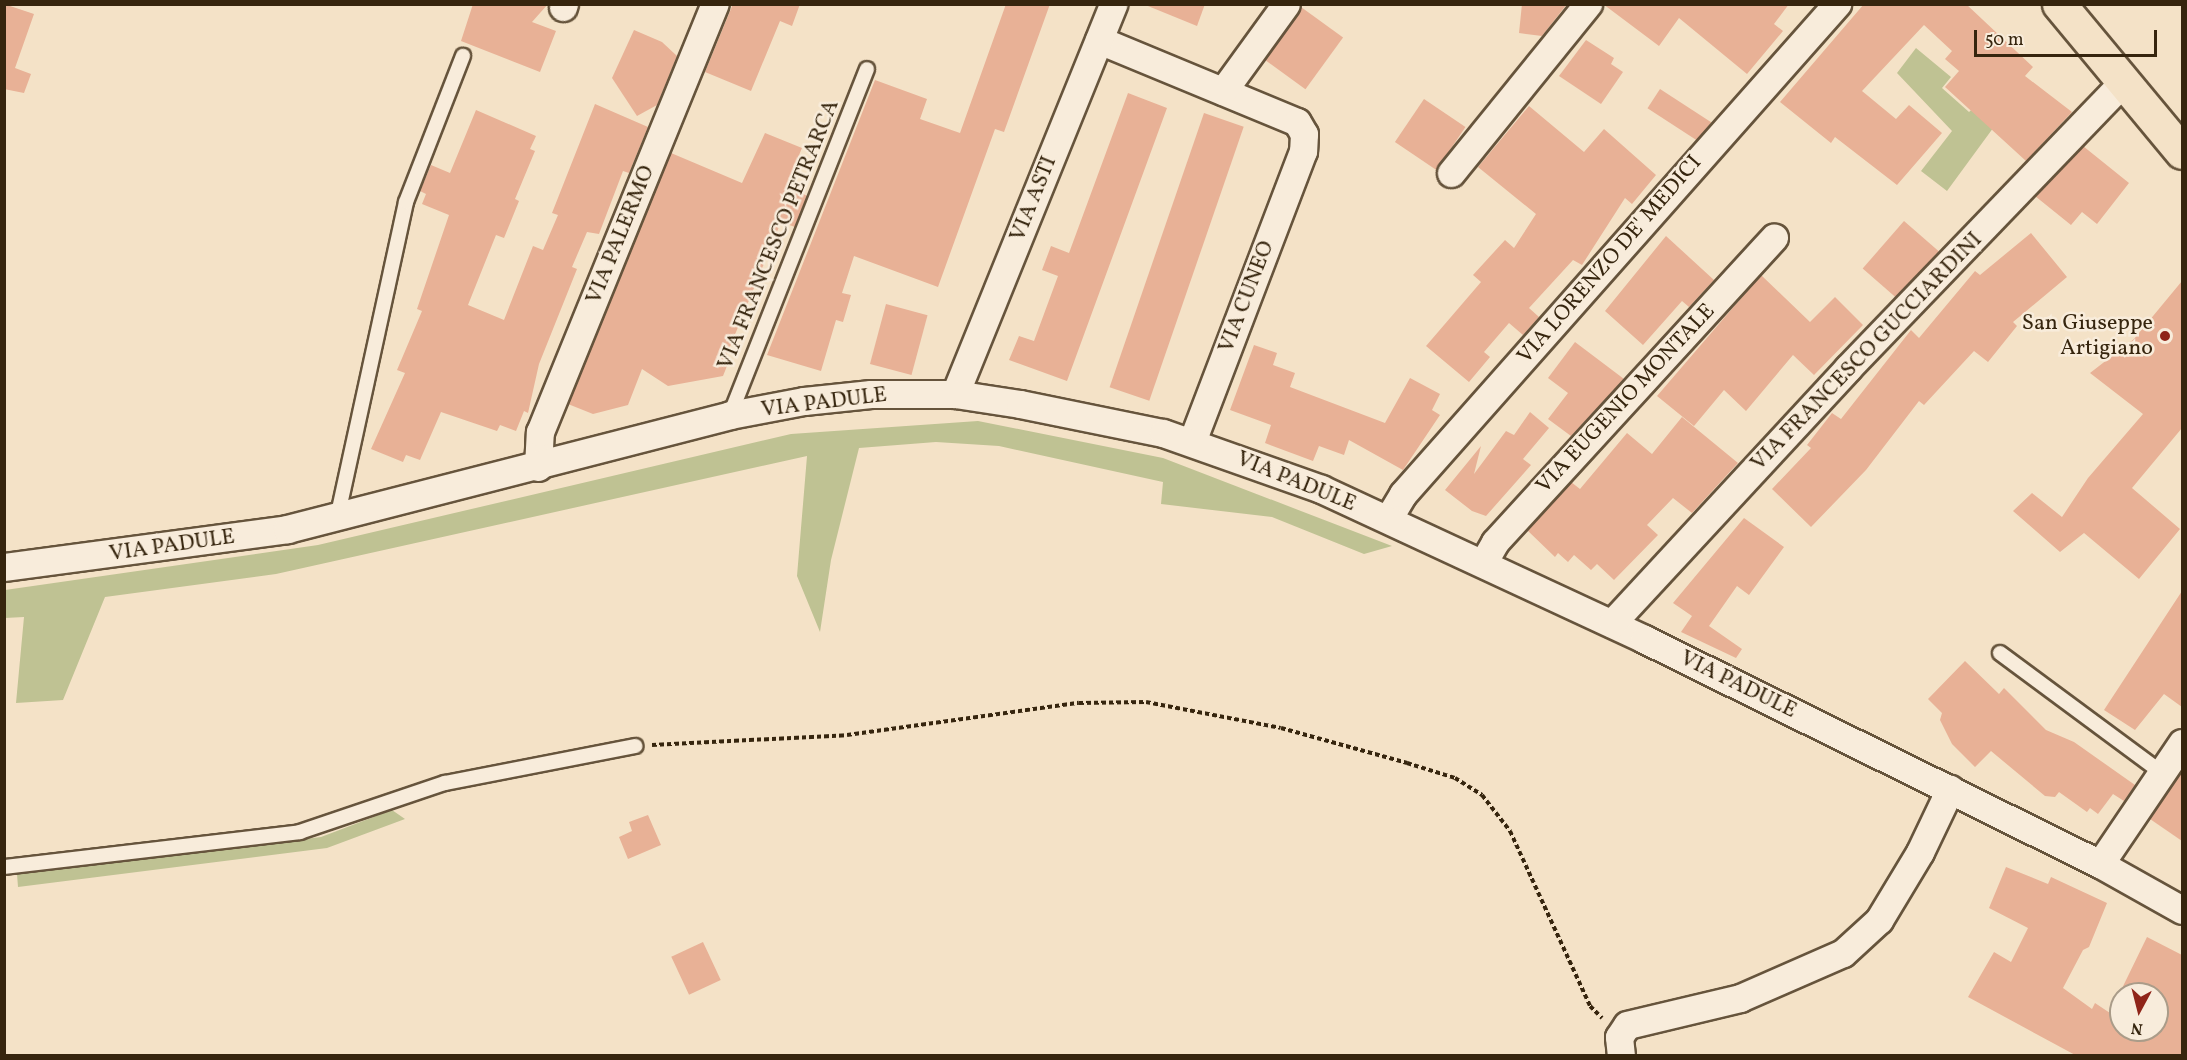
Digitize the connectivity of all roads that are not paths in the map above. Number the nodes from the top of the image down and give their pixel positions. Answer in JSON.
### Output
{"nodes":[{"id":1,"x":716,"y":4,"type":"edge"},
{"id":2,"x":1113,"y":4,"type":"edge"},
{"id":3,"x":1286,"y":4,"type":"edge"},
{"id":4,"x":1588,"y":4,"type":"edge"},
{"id":5,"x":1837,"y":4,"type":"edge"},
{"id":6,"x":2059,"y":4,"type":"edge"},
{"id":7,"x":1099,"y":40,"type":"junction"},
{"id":8,"x":463,"y":56,"type":"dead end"},
{"id":9,"x":867,"y":69,"type":"dead end"},
{"id":10,"x":2123,"y":82,"type":"junction"},
{"id":11,"x":1223,"y":91,"type":"junction"},
{"id":12,"x":2182,"y":152,"type":"edge"},
{"id":13,"x":1451,"y":173,"type":"dead end"},
{"id":14,"x":1774,"y":238,"type":"dead end"},
{"id":15,"x":955,"y":394,"type":"junction"},
{"id":16,"x":730,"y":415,"type":"junction"},
{"id":17,"x":1192,"y":442,"type":"junction"},
{"id":18,"x":538,"y":467,"type":"junction"},
{"id":19,"x":338,"y":514,"type":"junction"},
{"id":20,"x":1388,"y":519,"type":"junction"},
{"id":21,"x":1483,"y":563,"type":"junction"},
{"id":22,"x":4,"y":567,"type":"edge"},
{"id":23,"x":1612,"y":623,"type":"junction"},
{"id":24,"x":2000,"y":653,"type":"dead end"},
{"id":25,"x":2182,"y":743,"type":"edge"},
{"id":26,"x":635,"y":746,"type":"road end"},
{"id":27,"x":2162,"y":773,"type":"junction"},
{"id":28,"x":1950,"y":789,"type":"junction"},
{"id":29,"x":2100,"y":864,"type":"junction"},
{"id":30,"x":4,"y":867,"type":"edge"},
{"id":31,"x":2182,"y":910,"type":"edge"},
{"id":32,"x":1620,"y":1046,"type":"edge"}],
"edges":[{"from":1,"to":18,"type":"street","name":"VIA PALERMO"},
{"from":2,"to":7,"type":"street","name":"VIA ASTI"},
{"from":3,"to":11,"type":"street"},
{"from":4,"to":13,"type":"street"},
{"from":5,"to":20,"type":"street","name":"VIA LORENZO DE' MEDICI"},
{"from":6,"to":10,"type":"main road"},
{"from":7,"to":11,"type":"street"},
{"from":7,"to":15,"type":"street","name":"VIA ASTI"},
{"from":8,"to":19,"type":"lane"},
{"from":9,"to":16,"type":"lane","name":"VIA FRANCESCO PETRARCA"},
{"from":10,"to":12,"type":"main road"},
{"from":10,"to":23,"type":"street","name":"VIA FRANCESCO GUCCIARDINI"},
{"from":11,"to":17,"type":"street","name":"VIA CUNEO"},
{"from":14,"to":21,"type":"street","name":"VIA EUGENIO MONTALE"},
{"from":15,"to":16,"type":"street","name":"VIA PADULE"},
{"from":15,"to":17,"type":"street","name":"VIA PADULE"},
{"from":16,"to":18,"type":"street","name":"VIA PADULE"},
{"from":17,"to":20,"type":"street","name":"VIA PADULE"},
{"from":18,"to":19,"type":"street","name":"VIA PADULE"},
{"from":19,"to":22,"type":"street","name":"VIA PADULE"},
{"from":20,"to":21,"type":"street","name":"VIA PADULE"},
{"from":21,"to":23,"type":"street","name":"VIA PADULE"},
{"from":23,"to":28,"type":"street","name":"VIA PADULE"},
{"from":24,"to":27,"type":"lane"},
{"from":25,"to":27,"type":"street"},
{"from":26,"to":30,"type":"lane"},
{"from":27,"to":29,"type":"street"},
{"from":28,"to":29,"type":"street","name":"VIA PADULE"},
{"from":28,"to":32,"type":"street"},
{"from":29,"to":31,"type":"street","name":"VIA PADULE"}]}
